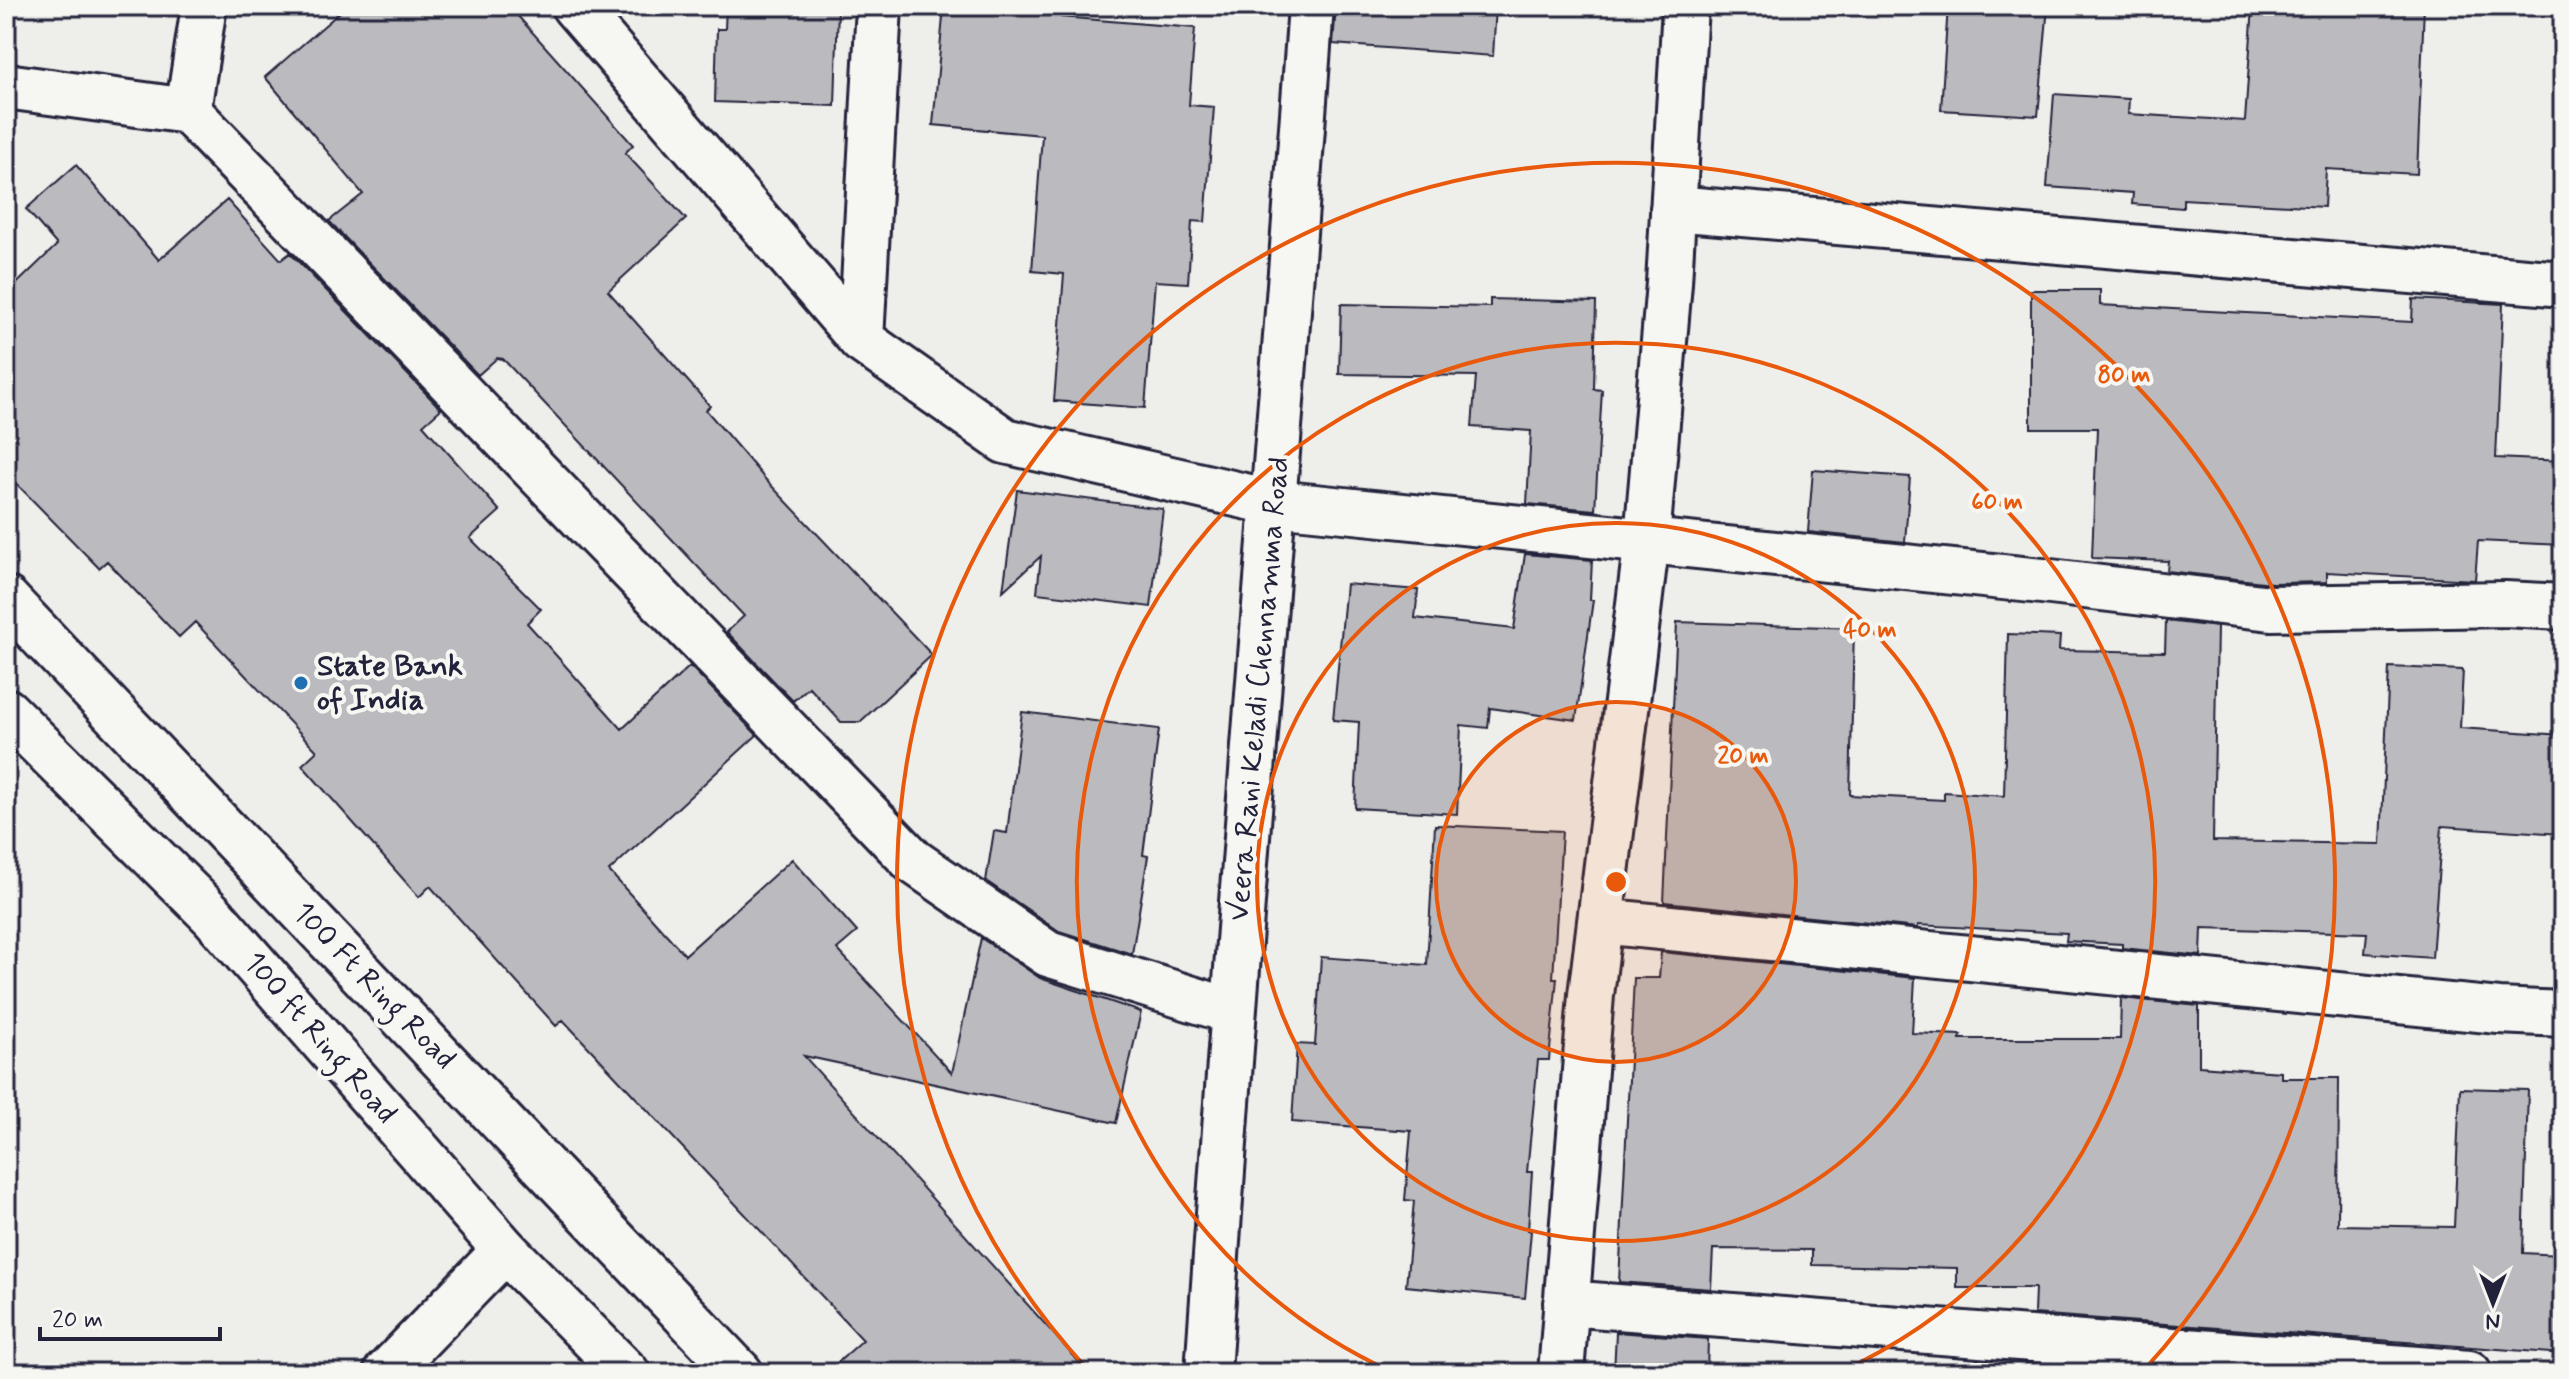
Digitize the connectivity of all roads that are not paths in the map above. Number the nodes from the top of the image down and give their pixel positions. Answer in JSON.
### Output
{"nodes":[{"id":1,"x":204,"y":6,"type":"edge"},
{"id":2,"x":574,"y":6,"type":"edge"},
{"id":3,"x":879,"y":6,"type":"edge"},
{"id":4,"x":1311,"y":6,"type":"edge"},
{"id":5,"x":1685,"y":6,"type":"edge"},
{"id":6,"x":6,"y":86,"type":"edge"},
{"id":7,"x":188,"y":111,"type":"junction"},
{"id":8,"x":1673,"y":208,"type":"junction"},
{"id":9,"x":2563,"y":284,"type":"edge"},
{"id":10,"x":861,"y":340,"type":"junction"},
{"id":11,"x":1275,"y":503,"type":"junction"},
{"id":12,"x":1647,"y":539,"type":"junction"},
{"id":13,"x":6,"y":599,"type":"edge"},
{"id":14,"x":2563,"y":607,"type":"edge"},
{"id":15,"x":6,"y":711,"type":"edge"},
{"id":16,"x":1600,"y":921,"type":"junction"},
{"id":17,"x":1231,"y":1011,"type":"junction"},
{"id":18,"x":2563,"y":1014,"type":"edge"},
{"id":19,"x":505,"y":1250,"type":"junction"},
{"id":20,"x":1566,"y":1303,"type":"junction"},
{"id":21,"x":386,"y":1373,"type":"edge"},
{"id":22,"x":627,"y":1373,"type":"edge"},
{"id":23,"x":740,"y":1373,"type":"edge"},
{"id":24,"x":1208,"y":1373,"type":"edge"},
{"id":25,"x":1561,"y":1373,"type":"edge"},
{"id":26,"x":2469,"y":1373,"type":"edge"}],
"edges":[{"from":1,"to":7,"type":"street"},
{"from":2,"to":10,"type":"street"},
{"from":3,"to":10,"type":"street"},
{"from":4,"to":11,"type":"street","name":"Veera Rani Keladi Chennamma Road"},
{"from":5,"to":8,"type":"street"},
{"from":6,"to":7,"type":"street"},
{"from":7,"to":17,"type":"street"},
{"from":8,"to":9,"type":"street"},
{"from":8,"to":12,"type":"street"},
{"from":10,"to":11,"type":"street"},
{"from":11,"to":12,"type":"street"},
{"from":11,"to":17,"type":"street","name":"Veera Rani Keladi Chennamma Road"},
{"from":12,"to":14,"type":"street"},
{"from":12,"to":16,"type":"street"},
{"from":13,"to":23,"type":"street","name":"100 Ft Ring Road"},
{"from":15,"to":19,"type":"street","name":"100 ft Ring Road"},
{"from":16,"to":18,"type":"street"},
{"from":16,"to":20,"type":"street"},
{"from":17,"to":24,"type":"street","name":"Veera Rani Keladi Chennamma Road"},
{"from":19,"to":21,"type":"street"},
{"from":19,"to":22,"type":"street","name":"100 ft Ring Road"},
{"from":20,"to":25,"type":"street"},
{"from":20,"to":26,"type":"street"}]}
